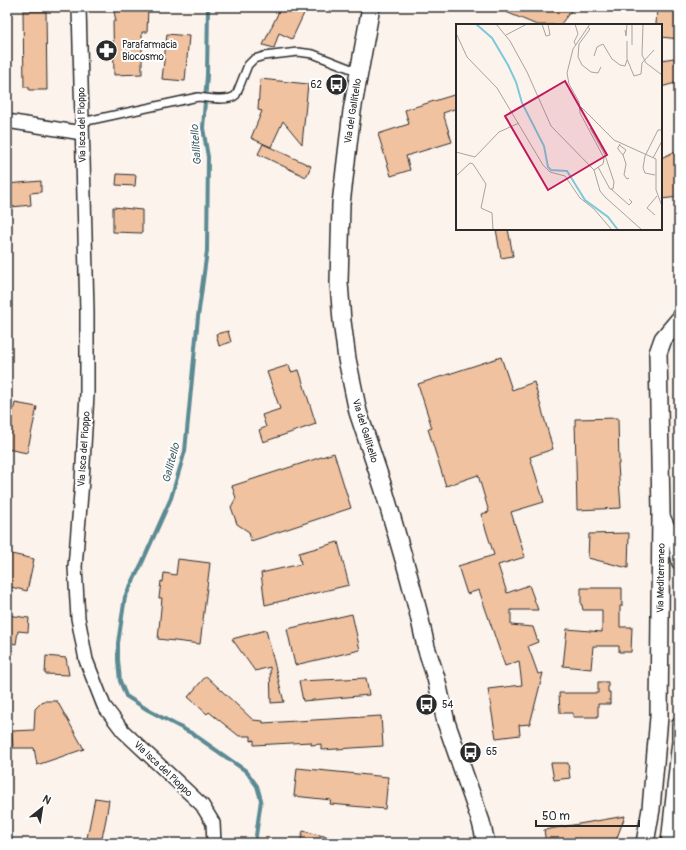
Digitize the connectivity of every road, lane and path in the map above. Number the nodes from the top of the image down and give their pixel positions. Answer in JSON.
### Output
{"nodes":[{"id":1,"x":79,"y":7,"type":"edge"},
{"id":2,"x":371,"y":7,"type":"edge"},
{"id":3,"x":359,"y":72,"type":"junction"},
{"id":4,"x":7,"y":121,"type":"edge"},
{"id":5,"x":82,"y":127,"type":"junction"},
{"id":6,"x":679,"y":320,"type":"edge"},
{"id":7,"x":661,"y":512,"type":"junction"},
{"id":8,"x":679,"y":563,"type":"edge"},
{"id":9,"x":679,"y":724,"type":"edge"},
{"id":10,"x":214,"y":843,"type":"edge"},
{"id":11,"x":486,"y":843,"type":"edge"},
{"id":12,"x":645,"y":843,"type":"edge"},
{"id":13,"x":668,"y":843,"type":"edge"}],
"edges":[{"from":1,"to":5,"type":"street","name":"Via Isca del Pioppo"},
{"from":2,"to":3,"type":"street","name":"Via del Gallitello"},
{"from":3,"to":5,"type":"lane"},
{"from":3,"to":11,"type":"street","name":"Via del Gallitello"},
{"from":4,"to":5,"type":"street"},
{"from":5,"to":10,"type":"street","name":"Via Isca del Pioppo"},
{"from":6,"to":7,"type":"street","name":"Via Mediterraneo"},
{"from":7,"to":8,"type":"street"},
{"from":7,"to":12,"type":"street","name":"Via Mediterraneo"},
{"from":9,"to":13,"type":"street"}]}
